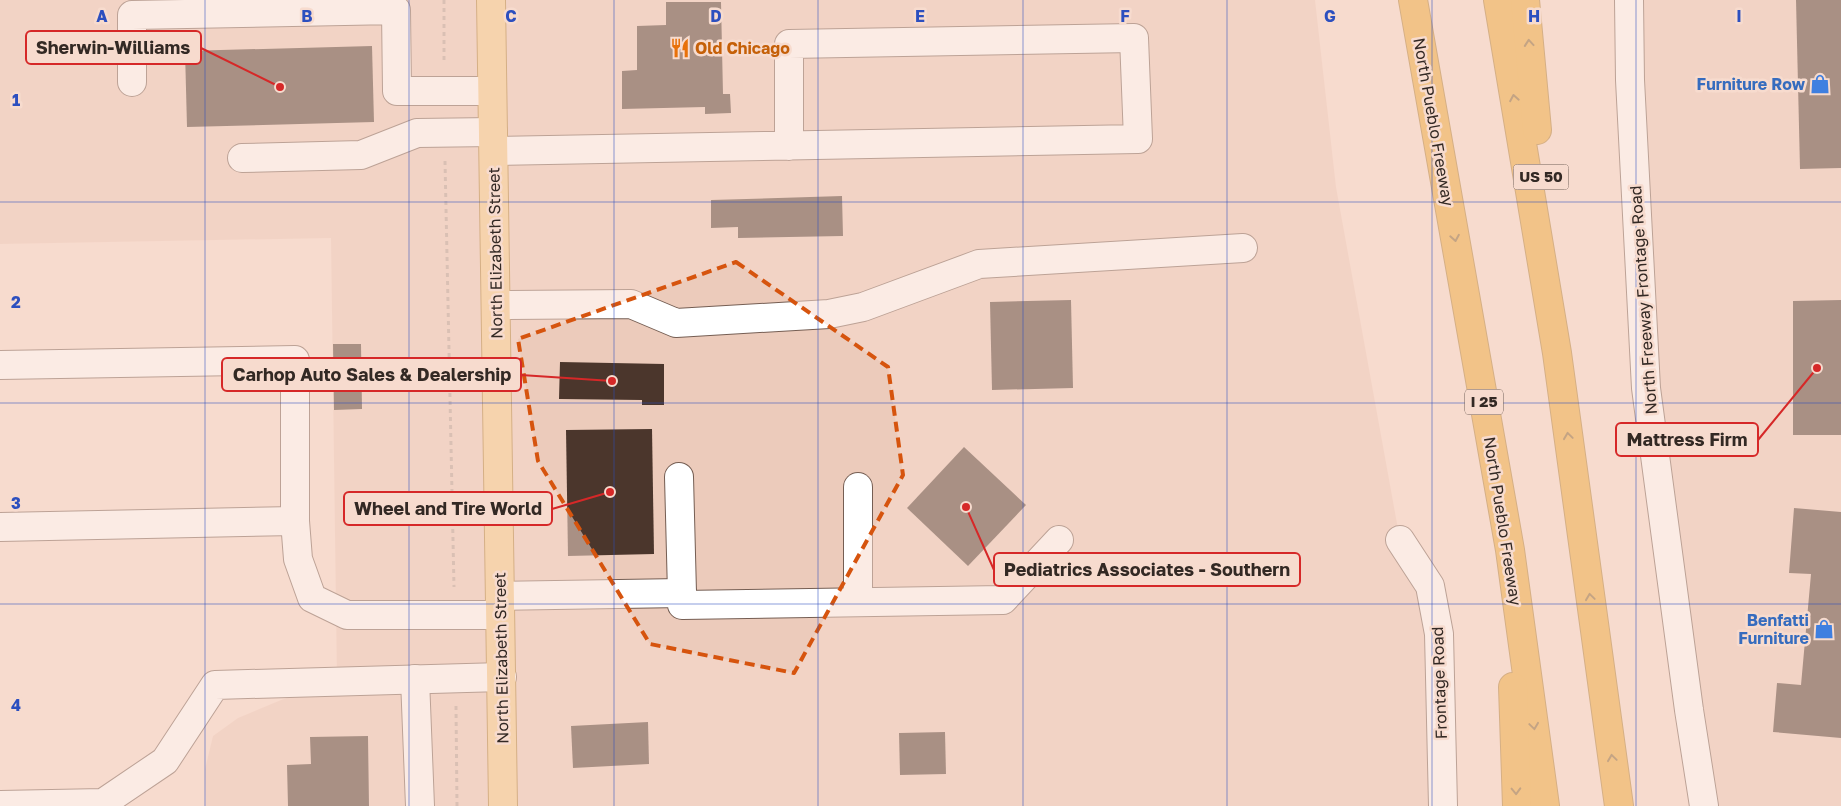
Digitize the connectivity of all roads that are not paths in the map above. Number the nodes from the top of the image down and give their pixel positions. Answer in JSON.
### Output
{"nodes":[{"id":1,"x":491,"y":0,"type":"edge"},
{"id":2,"x":1413,"y":0,"type":"edge"},
{"id":3,"x":1498,"y":0,"type":"edge"},
{"id":4,"x":1524,"y":0,"type":"edge"},
{"id":5,"x":1629,"y":0,"type":"edge"},
{"id":6,"x":132,"y":82,"type":"dead end"},
{"id":7,"x":492,"y":91,"type":"junction"},
{"id":8,"x":494,"y":142,"type":"junction"},
{"id":9,"x":789,"y":146,"type":"junction"},
{"id":10,"x":242,"y":158,"type":"dead end"},
{"id":11,"x":1243,"y":248,"type":"dead end"},
{"id":12,"x":496,"y":305,"type":"junction"},
{"id":13,"x":1557,"y":353,"type":"junction"},
{"id":14,"x":0,"y":365,"type":"edge"},
{"id":15,"x":679,"y":477,"type":"dead end"},
{"id":16,"x":858,"y":487,"type":"dead end"},
{"id":17,"x":296,"y":521,"type":"junction"},
{"id":18,"x":0,"y":527,"type":"edge"},
{"id":19,"x":1059,"y":540,"type":"dead end"},
{"id":20,"x":1400,"y":540,"type":"dead end"},
{"id":21,"x":1510,"y":550,"type":"junction"},
{"id":22,"x":682,"y":594,"type":"junction"},
{"id":23,"x":858,"y":602,"type":"junction"},
{"id":24,"x":500,"y":605,"type":"junction"},
{"id":25,"x":502,"y":677,"type":"junction"},
{"id":26,"x":415,"y":679,"type":"junction"},
{"id":27,"x":0,"y":805,"type":"edge"},
{"id":28,"x":420,"y":806,"type":"edge"},
{"id":29,"x":504,"y":806,"type":"edge"},
{"id":30,"x":1443,"y":806,"type":"edge"},
{"id":31,"x":1517,"y":806,"type":"edge"},
{"id":32,"x":1545,"y":806,"type":"edge"},
{"id":33,"x":1619,"y":806,"type":"edge"},
{"id":34,"x":1704,"y":806,"type":"edge"}],
"edges":[{"from":1,"to":7,"type":"main road","name":"North Elizabeth Street"},
{"from":2,"to":21,"type":"highway","name":"North Pueblo Freeway","number":"I 25","one_way":true},
{"from":13,"to":3,"type":"highway","one_way":true},
{"from":13,"to":4,"type":"highway","number":"US 50","one_way":true},
{"from":5,"to":34,"type":"street","name":"North Freeway Frontage Road"},
{"from":6,"to":7,"type":"street"},
{"from":7,"to":8,"type":"main road","name":"North Elizabeth Street"},
{"from":8,"to":9,"type":"street"},
{"from":8,"to":10,"type":"street"},
{"from":8,"to":12,"type":"main road","name":"North Elizabeth Street"},
{"from":9,"to":9,"type":"street"},
{"from":11,"to":12,"type":"street"},
{"from":12,"to":24,"type":"main road","name":"North Elizabeth Street"},
{"from":33,"to":13,"type":"highway","one_way":true},
{"from":14,"to":17,"type":"street"},
{"from":15,"to":22,"type":"street"},
{"from":16,"to":23,"type":"street"},
{"from":17,"to":18,"type":"street"},
{"from":17,"to":24,"type":"street"},
{"from":19,"to":23,"type":"street"},
{"from":20,"to":30,"type":"street","name":"Frontage Road"},
{"from":21,"to":31,"type":"highway","one_way":true},
{"from":21,"to":32,"type":"highway","name":"North Pueblo Freeway","number":"I 25","one_way":true},
{"from":22,"to":23,"type":"street"},
{"from":22,"to":24,"type":"street"},
{"from":24,"to":25,"type":"main road","name":"North Elizabeth Street"},
{"from":25,"to":26,"type":"street"},
{"from":25,"to":29,"type":"main road","name":"North Elizabeth Street"},
{"from":26,"to":27,"type":"street"},
{"from":26,"to":28,"type":"street"}]}
